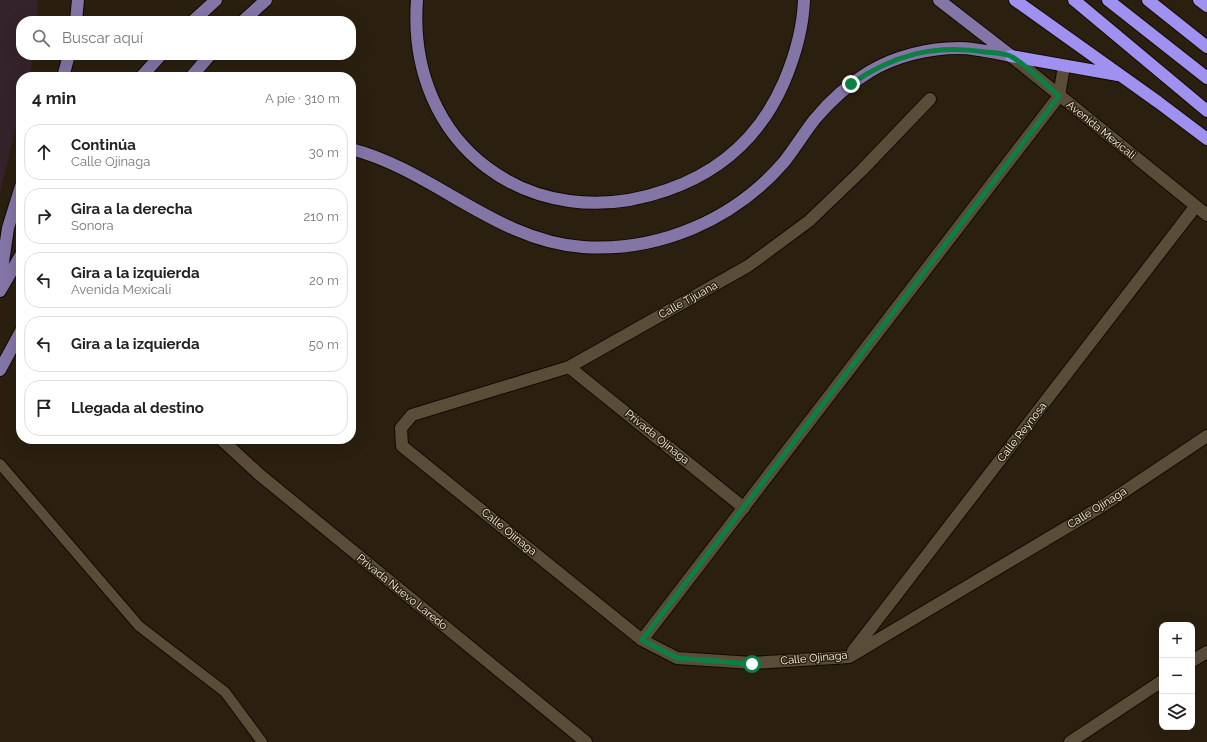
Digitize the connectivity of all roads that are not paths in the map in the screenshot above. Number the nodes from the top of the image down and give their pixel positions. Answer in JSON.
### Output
{"nodes":[{"id":1,"x":78,"y":0,"type":"edge"},
{"id":2,"x":216,"y":0,"type":"edge"},
{"id":3,"x":266,"y":0,"type":"edge"},
{"id":4,"x":417,"y":0,"type":"edge"},
{"id":5,"x":804,"y":0,"type":"edge"},
{"id":6,"x":940,"y":0,"type":"edge"},
{"id":7,"x":1015,"y":0,"type":"edge"},
{"id":8,"x":1074,"y":0,"type":"edge"},
{"id":9,"x":1108,"y":0,"type":"edge"},
{"id":10,"x":1148,"y":0,"type":"edge"},
{"id":11,"x":1199,"y":0,"type":"edge"},
{"id":12,"x":1207,"y":6,"type":"edge"},
{"id":13,"x":76,"y":16,"type":"edge"},
{"id":14,"x":198,"y":16,"type":"edge"},
{"id":15,"x":248,"y":16,"type":"edge"},
{"id":16,"x":1207,"y":47,"type":"edge"},
{"id":17,"x":1011,"y":56,"type":"junction"},
{"id":18,"x":68,"y":60,"type":"edge"},
{"id":19,"x":156,"y":60,"type":"edge"},
{"id":20,"x":206,"y":60,"type":"edge"},
{"id":21,"x":1064,"y":66,"type":"junction"},
{"id":22,"x":65,"y":72,"type":"edge"},
{"id":23,"x":145,"y":72,"type":"edge"},
{"id":24,"x":195,"y":72,"type":"edge"},
{"id":25,"x":1122,"y":76,"type":"junction"},
{"id":26,"x":1207,"y":78,"type":"edge"},
{"id":27,"x":1059,"y":96,"type":"junction"},
{"id":28,"x":930,"y":99,"type":"dead end"},
{"id":29,"x":1207,"y":111,"type":"edge"},
{"id":30,"x":1207,"y":139,"type":"edge"},
{"id":31,"x":356,"y":151,"type":"edge"},
{"id":32,"x":16,"y":202,"type":"edge"},
{"id":33,"x":1195,"y":206,"type":"junction"},
{"id":34,"x":1207,"y":215,"type":"edge"},
{"id":35,"x":16,"y":264,"type":"edge"},
{"id":36,"x":0,"y":282,"type":"edge"},
{"id":37,"x":0,"y":291,"type":"edge"},
{"id":38,"x":16,"y":340,"type":"edge"},
{"id":39,"x":569,"y":366,"type":"junction"},
{"id":40,"x":0,"y":370,"type":"edge"},
{"id":41,"x":401,"y":428,"type":"joint"},
{"id":42,"x":1207,"y":436,"type":"edge"},
{"id":43,"x":226,"y":444,"type":"edge"},
{"id":44,"x":0,"y":464,"type":"edge"},
{"id":45,"x":744,"y":508,"type":"junction"},
{"id":46,"x":642,"y":640,"type":"junction"},
{"id":47,"x":1207,"y":652,"type":"edge"},
{"id":48,"x":849,"y":657,"type":"junction"},
{"id":49,"x":1195,"y":660,"type":"edge"},
{"id":50,"x":1159,"y":683,"type":"edge"},
{"id":51,"x":262,"y":742,"type":"edge"},
{"id":52,"x":586,"y":742,"type":"edge"},
{"id":53,"x":1070,"y":742,"type":"edge"}],
"edges":[{"from":1,"to":13,"type":"main road"},
{"from":2,"to":14,"type":"main road"},
{"from":3,"to":15,"type":"main road"},
{"from":4,"to":5,"type":"main road"},
{"from":6,"to":17,"type":"main road","name":"Avenida Mexicali"},
{"from":7,"to":25,"type":"highway"},
{"from":8,"to":29,"type":"highway"},
{"from":9,"to":26,"type":"highway"},
{"from":10,"to":16,"type":"highway"},
{"from":11,"to":12,"type":"highway"},
{"from":17,"to":21,"type":"highway"},
{"from":17,"to":27,"type":"street","name":"Avenida Mexicali"},
{"from":17,"to":31,"type":"main road"},
{"from":18,"to":22,"type":"main road"},
{"from":19,"to":23,"type":"main road"},
{"from":20,"to":24,"type":"main road"},
{"from":21,"to":25,"type":"highway"},
{"from":21,"to":27,"type":"street"},
{"from":25,"to":30,"type":"highway"},
{"from":27,"to":33,"type":"street","name":"Avenida Mexicali"},
{"from":27,"to":45,"type":"street"},
{"from":28,"to":39,"type":"street","name":"Calle Tijuana"},
{"from":32,"to":36,"type":"main road"},
{"from":33,"to":34,"type":"street","name":"Avenida Mexicali"},
{"from":33,"to":48,"type":"street","name":"Calle Reynosa"},
{"from":35,"to":37,"type":"main road"},
{"from":38,"to":40,"type":"main road"},
{"from":39,"to":41,"type":"street","name":"Calle Tijuana"},
{"from":39,"to":45,"type":"street","name":"Privada Ojinaga"},
{"from":41,"to":46,"type":"street","name":"Calle Ojinaga"},
{"from":42,"to":48,"type":"street","name":"Calle Ojinaga"},
{"from":43,"to":52,"type":"street","name":"Privada Nuevo Laredo"},
{"from":44,"to":51,"type":"lane"},
{"from":45,"to":46,"type":"street"},
{"from":46,"to":48,"type":"street","name":"Calle Ojinaga"},
{"from":47,"to":49,"type":"street"},
{"from":50,"to":53,"type":"street"}]}
